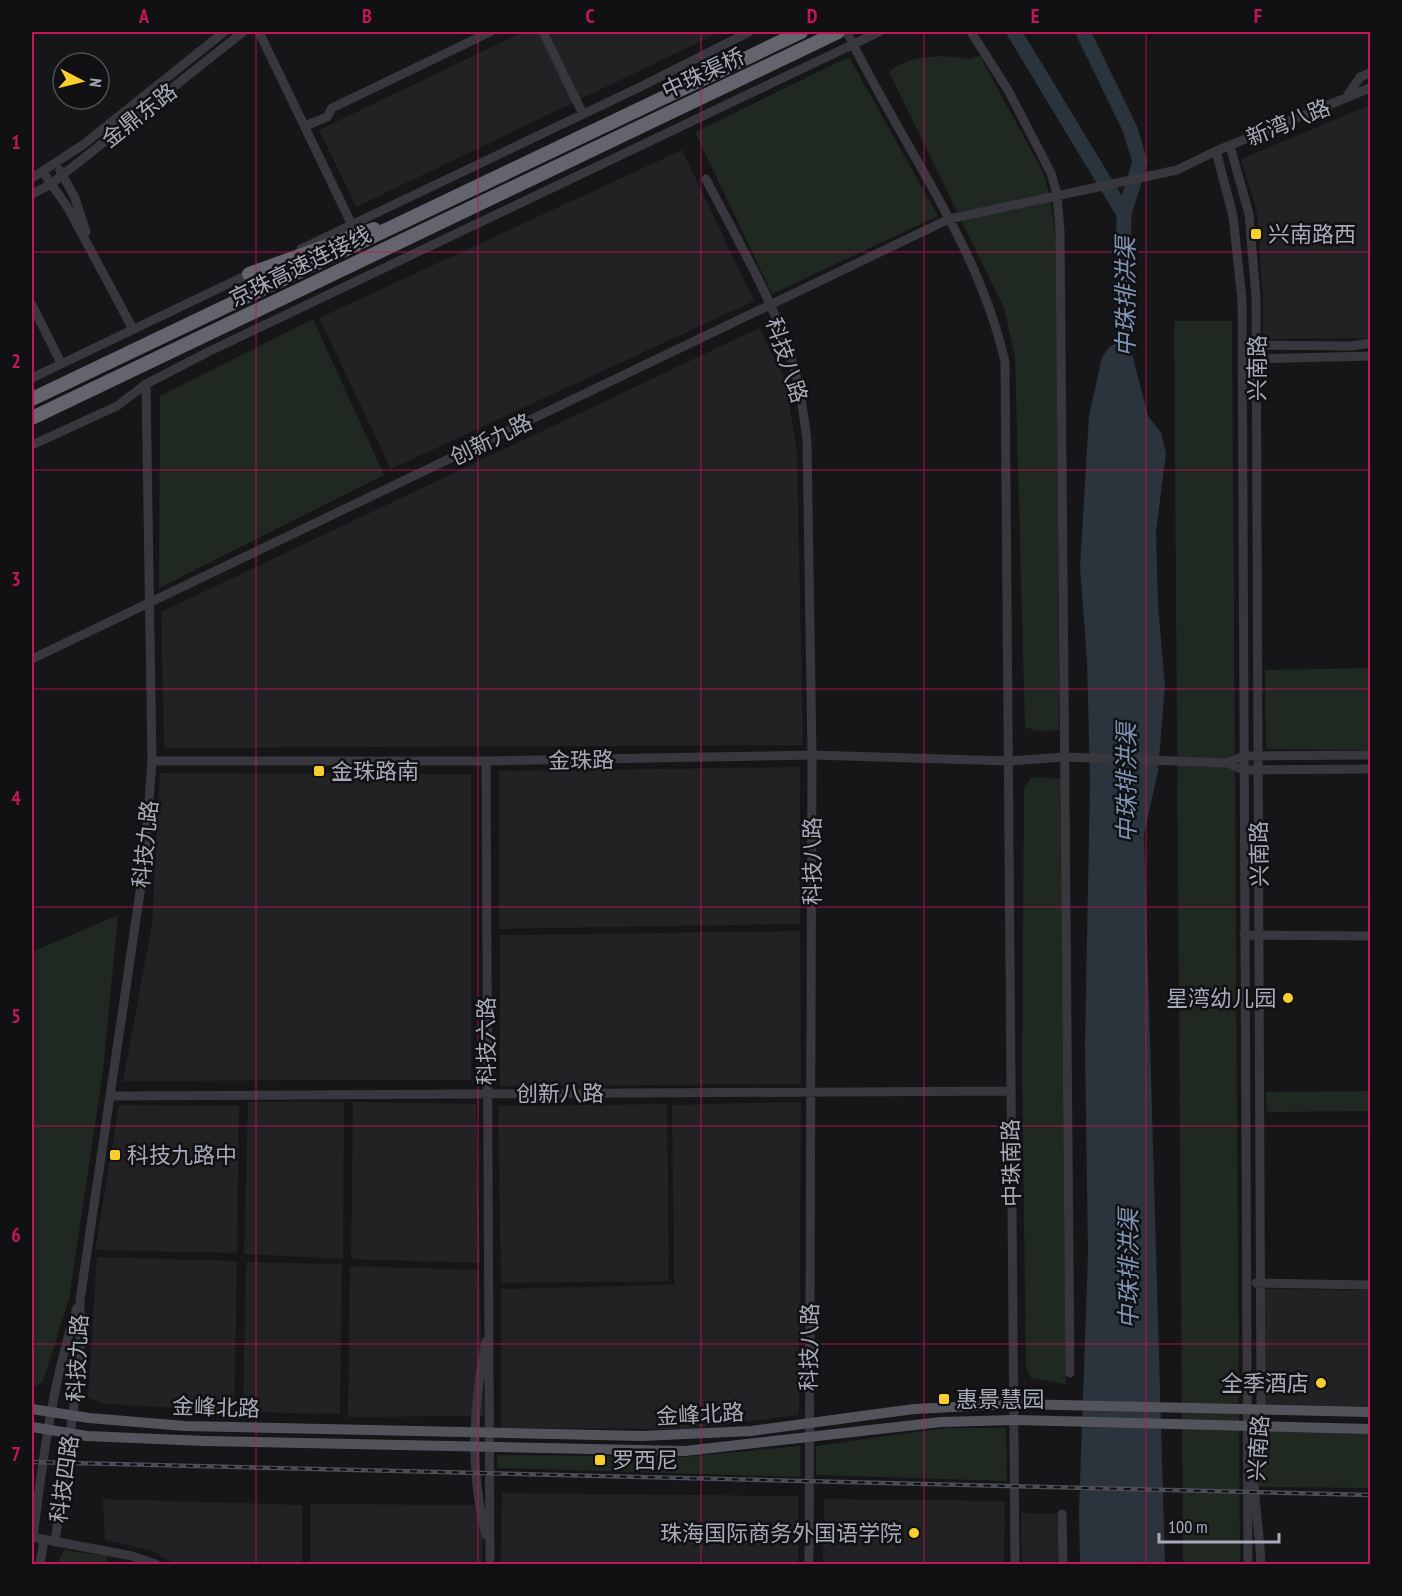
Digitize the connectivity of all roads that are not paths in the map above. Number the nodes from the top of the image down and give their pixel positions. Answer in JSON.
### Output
{"nodes":[{"id":1,"x":224,"y":32,"type":"edge"},
{"id":2,"x":243,"y":32,"type":"edge"},
{"id":3,"x":259,"y":32,"type":"edge"},
{"id":4,"x":490,"y":32,"type":"edge"},
{"id":5,"x":543,"y":32,"type":"edge"},
{"id":6,"x":749,"y":32,"type":"edge"},
{"id":7,"x":801,"y":32,"type":"edge"},
{"id":8,"x":838,"y":32,"type":"edge"},
{"id":9,"x":847,"y":32,"type":"edge"},
{"id":10,"x":879,"y":32,"type":"edge"},
{"id":11,"x":971,"y":32,"type":"edge"},
{"id":12,"x":853,"y":44,"type":"junction"},
{"id":13,"x":1371,"y":73,"type":"edge"},
{"id":14,"x":1371,"y":88,"type":"edge"},
{"id":15,"x":1345,"y":98,"type":"junction"},
{"id":16,"x":583,"y":114,"type":"junction"},
{"id":17,"x":305,"y":126,"type":"junction"},
{"id":18,"x":582,"y":136,"type":"joint"},
{"id":19,"x":1230,"y":146,"type":"junction"},
{"id":20,"x":1216,"y":151,"type":"junction"},
{"id":21,"x":586,"y":152,"type":"joint"},
{"id":22,"x":56,"y":163,"type":"junction"},
{"id":23,"x":43,"y":172,"type":"junction"},
{"id":24,"x":63,"y":175,"type":"junction"},
{"id":25,"x":32,"y":178,"type":"edge"},
{"id":26,"x":706,"y":178,"type":"dead end"},
{"id":27,"x":51,"y":184,"type":"junction"},
{"id":28,"x":32,"y":194,"type":"edge"},
{"id":29,"x":1057,"y":194,"type":"junction"},
{"id":30,"x":950,"y":219,"type":"junction"},
{"id":31,"x":403,"y":222,"type":"junction"},
{"id":32,"x":352,"y":225,"type":"junction"},
{"id":33,"x":94,"y":254,"type":"junction"},
{"id":34,"x":249,"y":274,"type":"junction"},
{"id":35,"x":32,"y":305,"type":"edge"},
{"id":36,"x":769,"y":305,"type":"junction"},
{"id":37,"x":133,"y":329,"type":"junction"},
{"id":38,"x":1371,"y":343,"type":"edge"},
{"id":39,"x":1242,"y":345,"type":"junction"},
{"id":40,"x":1257,"y":345,"type":"junction"},
{"id":41,"x":1371,"y":356,"type":"edge"},
{"id":42,"x":1242,"y":359,"type":"junction"},
{"id":43,"x":1257,"y":359,"type":"junction"},
{"id":44,"x":61,"y":363,"type":"junction"},
{"id":45,"x":32,"y":378,"type":"edge"},
{"id":46,"x":146,"y":384,"type":"junction"},
{"id":47,"x":32,"y":399,"type":"edge"},
{"id":48,"x":32,"y":418,"type":"edge"},
{"id":49,"x":32,"y":445,"type":"edge"},
{"id":50,"x":149,"y":603,"type":"junction"},
{"id":51,"x":32,"y":659,"type":"edge"},
{"id":52,"x":812,"y":755,"type":"junction"},
{"id":53,"x":1371,"y":755,"type":"edge"},
{"id":54,"x":1243,"y":756,"type":"junction"},
{"id":55,"x":1257,"y":756,"type":"junction"},
{"id":56,"x":1064,"y":757,"type":"junction"},
{"id":57,"x":152,"y":760,"type":"junction"},
{"id":58,"x":1009,"y":761,"type":"junction"},
{"id":59,"x":486,"y":762,"type":"junction"},
{"id":60,"x":1227,"y":763,"type":"junction"},
{"id":61,"x":1371,"y":768,"type":"edge"},
{"id":62,"x":1257,"y":769,"type":"junction"},
{"id":63,"x":1243,"y":770,"type":"junction"},
{"id":64,"x":1244,"y":935,"type":"junction"},
{"id":65,"x":1260,"y":935,"type":"junction"},
{"id":66,"x":1371,"y":936,"type":"edge"},
{"id":67,"x":1010,"y":1091,"type":"junction"},
{"id":68,"x":812,"y":1092,"type":"junction"},
{"id":69,"x":486,"y":1093,"type":"junction"},
{"id":70,"x":111,"y":1096,"type":"junction"},
{"id":71,"x":1248,"y":1282,"type":"junction"},
{"id":72,"x":1260,"y":1283,"type":"junction"},
{"id":73,"x":1371,"y":1285,"type":"edge"},
{"id":74,"x":80,"y":1300,"type":"junction"},
{"id":75,"x":489,"y":1321,"type":"junction"},
{"id":76,"x":1070,"y":1373,"type":"dead end"},
{"id":77,"x":1014,"y":1404,"type":"junction"},
{"id":78,"x":32,"y":1409,"type":"edge"},
{"id":79,"x":1249,"y":1410,"type":"junction"},
{"id":80,"x":1261,"y":1410,"type":"junction"},
{"id":81,"x":50,"y":1412,"type":"junction"},
{"id":82,"x":1371,"y":1413,"type":"edge"},
{"id":83,"x":73,"y":1416,"type":"junction"},
{"id":84,"x":1014,"y":1420,"type":"junction"},
{"id":85,"x":808,"y":1422,"type":"junction"},
{"id":86,"x":1252,"y":1426,"type":"junction"},
{"id":87,"x":32,"y":1427,"type":"edge"},
{"id":88,"x":1371,"y":1429,"type":"edge"},
{"id":89,"x":47,"y":1430,"type":"junction"},
{"id":90,"x":71,"y":1434,"type":"junction"},
{"id":91,"x":474,"y":1434,"type":"junction"},
{"id":92,"x":491,"y":1434,"type":"junction"},
{"id":93,"x":808,"y":1439,"type":"junction"},
{"id":94,"x":474,"y":1447,"type":"junction"},
{"id":95,"x":491,"y":1448,"type":"junction"},
{"id":96,"x":1062,"y":1514,"type":"dead end"},
{"id":97,"x":32,"y":1537,"type":"edge"},
{"id":98,"x":44,"y":1540,"type":"junction"},
{"id":99,"x":55,"y":1542,"type":"junction"},
{"id":100,"x":490,"y":1548,"type":"junction"},
{"id":101,"x":40,"y":1564,"type":"edge"},
{"id":102,"x":156,"y":1564,"type":"edge"},
{"id":103,"x":490,"y":1564,"type":"edge"},
{"id":104,"x":809,"y":1564,"type":"edge"},
{"id":105,"x":1015,"y":1564,"type":"edge"},
{"id":106,"x":1064,"y":1564,"type":"edge"},
{"id":107,"x":1248,"y":1564,"type":"edge"},
{"id":108,"x":1261,"y":1564,"type":"edge"}],
"edges":[{"from":1,"to":22,"type":"street","name":"金鼎东路"},
{"from":2,"to":24,"type":"street","name":"金鼎东路"},
{"from":3,"to":17,"type":"street"},
{"from":4,"to":17,"type":"street"},
{"from":5,"to":16,"type":"street"},
{"from":6,"to":16,"type":"street"},
{"from":7,"to":18,"type":"highway","name":"中珠渠桥"},
{"from":8,"to":21,"type":"highway","name":"中珠渠桥"},
{"from":9,"to":12,"type":"street","name":"中珠南路"},
{"from":10,"to":12,"type":"street"},
{"from":11,"to":29,"type":"street"},
{"from":12,"to":30,"type":"street","name":"中珠南路"},
{"from":12,"to":46,"type":"street"},
{"from":13,"to":15,"type":"street","name":"新湾八路"},
{"from":14,"to":15,"type":"street","name":"新湾八路"},
{"from":15,"to":19,"type":"street","name":"新湾八路"},
{"from":16,"to":32,"type":"street"},
{"from":17,"to":32,"type":"street"},
{"from":18,"to":31,"type":"highway","name":"京珠高速连接线"},
{"from":19,"to":20,"type":"street","name":"新湾八路"},
{"from":19,"to":40,"type":"street","name":"兴南路"},
{"from":20,"to":29,"type":"street","name":"新湾八路"},
{"from":20,"to":39,"type":"street","name":"兴南路"},
{"from":21,"to":48,"type":"highway","name":"京珠高速连接线"},
{"from":22,"to":23,"type":"street","name":"金鼎东路"},
{"from":22,"to":24,"type":"street"},
{"from":23,"to":25,"type":"street","name":"金鼎东路"},
{"from":23,"to":27,"type":"street"},
{"from":24,"to":27,"type":"street","name":"金鼎东路"},
{"from":24,"to":33,"type":"street"},
{"from":26,"to":36,"type":"street","name":"科技八路"},
{"from":27,"to":28,"type":"street","name":"金鼎东路"},
{"from":27,"to":33,"type":"street"},
{"from":29,"to":30,"type":"street","name":"创新九路"},
{"from":29,"to":56,"type":"street"},
{"from":30,"to":36,"type":"street","name":"创新九路"},
{"from":30,"to":58,"type":"street","name":"中珠南路"},
{"from":31,"to":34,"type":"highway"},
{"from":31,"to":47,"type":"highway","name":"京珠高速连接线"},
{"from":32,"to":34,"type":"street"},
{"from":33,"to":37,"type":"street"},
{"from":34,"to":37,"type":"street"},
{"from":35,"to":44,"type":"street"},
{"from":36,"to":50,"type":"street","name":"创新九路"},
{"from":36,"to":52,"type":"street","name":"科技八路"},
{"from":37,"to":44,"type":"street"},
{"from":38,"to":40,"type":"street"},
{"from":39,"to":40,"type":"street"},
{"from":39,"to":42,"type":"street","name":"兴南路"},
{"from":40,"to":43,"type":"street","name":"兴南路"},
{"from":41,"to":43,"type":"street"},
{"from":42,"to":43,"type":"street"},
{"from":42,"to":54,"type":"street","name":"兴南路"},
{"from":43,"to":55,"type":"street","name":"兴南路"},
{"from":44,"to":45,"type":"street"},
{"from":46,"to":49,"type":"street"},
{"from":46,"to":50,"type":"street","name":"科技九路"},
{"from":50,"to":51,"type":"street","name":"创新九路"},
{"from":50,"to":57,"type":"street","name":"科技九路"},
{"from":52,"to":58,"type":"street","name":"金珠路"},
{"from":52,"to":59,"type":"street","name":"金珠路"},
{"from":52,"to":68,"type":"street","name":"科技八路"},
{"from":53,"to":55,"type":"street"},
{"from":54,"to":55,"type":"street"},
{"from":54,"to":60,"type":"street"},
{"from":54,"to":63,"type":"street","name":"兴南路"},
{"from":55,"to":62,"type":"street","name":"兴南路"},
{"from":56,"to":58,"type":"street","name":"金珠路"},
{"from":56,"to":60,"type":"street","name":"金珠路"},
{"from":56,"to":76,"type":"street"},
{"from":57,"to":59,"type":"street","name":"金珠路"},
{"from":57,"to":70,"type":"street","name":"科技九路"},
{"from":58,"to":67,"type":"street","name":"中珠南路"},
{"from":59,"to":69,"type":"street","name":"科技六路"},
{"from":60,"to":63,"type":"street"},
{"from":61,"to":62,"type":"street"},
{"from":62,"to":63,"type":"street"},
{"from":62,"to":65,"type":"street","name":"兴南路"},
{"from":63,"to":64,"type":"street","name":"兴南路"},
{"from":64,"to":65,"type":"street"},
{"from":64,"to":71,"type":"street","name":"兴南路"},
{"from":65,"to":66,"type":"street"},
{"from":65,"to":72,"type":"street","name":"兴南路"},
{"from":67,"to":68,"type":"street","name":"创新八路"},
{"from":67,"to":77,"type":"street","name":"中珠南路"},
{"from":68,"to":69,"type":"street","name":"创新八路"},
{"from":68,"to":85,"type":"street","name":"科技八路"},
{"from":69,"to":70,"type":"street","name":"创新八路"},
{"from":69,"to":75,"type":"street","name":"科技六路"},
{"from":70,"to":74,"type":"street","name":"科技九路"},
{"from":71,"to":72,"type":"street"},
{"from":71,"to":79,"type":"street","name":"兴南路"},
{"from":72,"to":73,"type":"street"},
{"from":72,"to":80,"type":"street","name":"兴南路"},
{"from":74,"to":81,"type":"street","name":"科技九路"},
{"from":74,"to":83,"type":"street","name":"科技九路"},
{"from":75,"to":91,"type":"street","name":"科技六路"},
{"from":75,"to":92,"type":"street","name":"科技六路"},
{"from":77,"to":79,"type":"main road","name":"金峰北路"},
{"from":77,"to":84,"type":"street","name":"中珠南路"},
{"from":77,"to":85,"type":"main road","name":"金峰北路"},
{"from":78,"to":81,"type":"main road","name":"金峰北路"},
{"from":79,"to":80,"type":"main road","name":"金峰北路"},
{"from":79,"to":86,"type":"street","name":"兴南路"},
{"from":80,"to":82,"type":"main road","name":"金峰北路"},
{"from":80,"to":86,"type":"street","name":"兴南路"},
{"from":81,"to":83,"type":"main road","name":"金峰北路"},
{"from":81,"to":89,"type":"street","name":"科技四路"},
{"from":83,"to":90,"type":"street","name":"科技四路"},
{"from":83,"to":91,"type":"main road","name":"金峰北路"},
{"from":84,"to":86,"type":"main road","name":"金峰北路"},
{"from":84,"to":93,"type":"main road","name":"金峰北路"},
{"from":84,"to":105,"type":"street","name":"中珠南路"},
{"from":85,"to":92,"type":"main road","name":"金峰北路"},
{"from":85,"to":93,"type":"street","name":"科技八路"},
{"from":86,"to":88,"type":"main road","name":"金峰北路"},
{"from":86,"to":107,"type":"street","name":"兴南路"},
{"from":86,"to":108,"type":"street","name":"兴南路"},
{"from":87,"to":89,"type":"main road","name":"金峰北路"},
{"from":89,"to":90,"type":"main road","name":"金峰北路"},
{"from":89,"to":97,"type":"street","name":"科技四路"},
{"from":90,"to":94,"type":"main road","name":"金峰北路"},
{"from":90,"to":99,"type":"street","name":"科技四路"},
{"from":91,"to":92,"type":"main road","name":"金峰北路"},
{"from":91,"to":94,"type":"street","name":"科技六路"},
{"from":92,"to":95,"type":"street","name":"科技六路"},
{"from":93,"to":95,"type":"main road","name":"金峰北路"},
{"from":93,"to":104,"type":"street","name":"科技八路"},
{"from":94,"to":95,"type":"main road","name":"金峰北路"},
{"from":94,"to":100,"type":"street","name":"科技六路"},
{"from":95,"to":100,"type":"street","name":"科技六路"},
{"from":96,"to":106,"type":"street"},
{"from":97,"to":98,"type":"street"},
{"from":98,"to":99,"type":"street"},
{"from":98,"to":101,"type":"street","name":"科技四路"},
{"from":99,"to":102,"type":"street"},
{"from":100,"to":103,"type":"street","name":"科技六路"}]}
